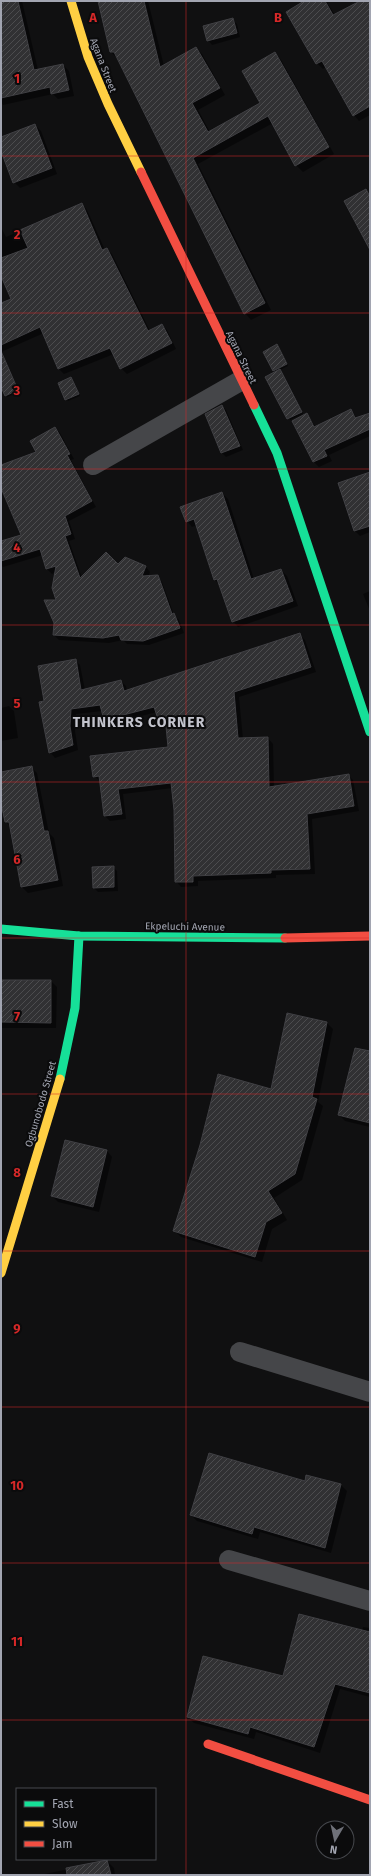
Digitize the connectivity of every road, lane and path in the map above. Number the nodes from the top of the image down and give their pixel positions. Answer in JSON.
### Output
{"nodes":[{"id":1,"x":71,"y":1,"type":"edge"},
{"id":2,"x":242,"y":380,"type":"junction"},
{"id":3,"x":92,"y":465,"type":"dead end"},
{"id":4,"x":370,"y":732,"type":"edge"},
{"id":5,"x":1,"y":929,"type":"edge"},
{"id":6,"x":79,"y":936,"type":"junction"},
{"id":7,"x":370,"y":936,"type":"edge"},
{"id":8,"x":1,"y":1273,"type":"edge"},
{"id":9,"x":240,"y":1352,"type":"dead end"},
{"id":10,"x":370,"y":1392,"type":"edge"},
{"id":11,"x":229,"y":1560,"type":"dead end"},
{"id":12,"x":370,"y":1601,"type":"edge"},
{"id":13,"x":208,"y":1744,"type":"dead end"},
{"id":14,"x":370,"y":1800,"type":"edge"}],
"edges":[{"from":1,"to":2,"type":"street","name":"Agana Street"},
{"from":2,"to":3,"type":"street"},
{"from":2,"to":4,"type":"street","name":"Agana Street"},
{"from":5,"to":6,"type":"street","name":"Ekpeluchi Avenue"},
{"from":6,"to":7,"type":"street","name":"Ekpeluchi Avenue"},
{"from":6,"to":8,"type":"street","name":"Ogbunobodo Street"},
{"from":9,"to":10,"type":"street"},
{"from":11,"to":12,"type":"street"},
{"from":13,"to":14,"type":"street"}]}
